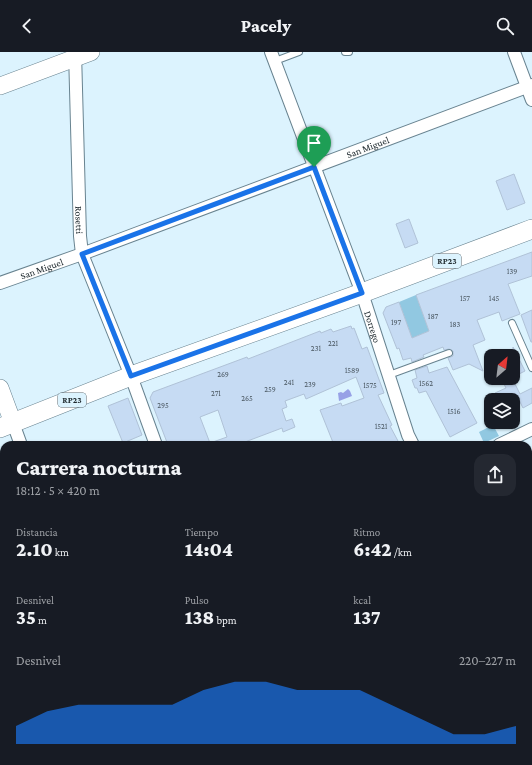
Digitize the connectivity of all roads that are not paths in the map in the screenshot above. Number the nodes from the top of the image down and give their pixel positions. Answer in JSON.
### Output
{"nodes":[{"id":1,"x":91,"y":52,"type":"edge"},
{"id":2,"x":299,"y":52,"type":"edge"},
{"id":3,"x":345,"y":52,"type":"edge"},
{"id":4,"x":349,"y":52,"type":"edge"},
{"id":5,"x":514,"y":52,"type":"edge"},
{"id":6,"x":75,"y":55,"type":"edge"},
{"id":7,"x":273,"y":57,"type":"edge"},
{"id":8,"x":0,"y":86,"type":"edge"},
{"id":9,"x":529,"y":86,"type":"edge"},
{"id":10,"x":532,"y":100,"type":"edge"},
{"id":11,"x":314,"y":167,"type":"junction"},
{"id":12,"x":532,"y":229,"type":"edge"},
{"id":13,"x":82,"y":254,"type":"junction"},
{"id":14,"x":0,"y":283,"type":"edge"},
{"id":15,"x":362,"y":293,"type":"junction"},
{"id":16,"x":512,"y":323,"type":"dead end"},
{"id":17,"x":449,"y":353,"type":"dead end"},
{"id":18,"x":532,"y":368,"type":"edge"},
{"id":19,"x":389,"y":375,"type":"junction"},
{"id":20,"x":131,"y":376,"type":"junction"},
{"id":21,"x":0,"y":388,"type":"edge"},
{"id":22,"x":7,"y":426,"type":"edge"},
{"id":23,"x":532,"y":429,"type":"edge"},
{"id":24,"x":18,"y":441,"type":"edge"},
{"id":25,"x":155,"y":441,"type":"edge"},
{"id":26,"x":411,"y":441,"type":"edge"},
{"id":27,"x":507,"y":441,"type":"edge"}],
"edges":[{"from":1,"to":6,"type":"street"},
{"from":2,"to":7,"type":"lane"},
{"from":3,"to":4,"type":"lane"},
{"from":5,"to":9,"type":"street"},
{"from":6,"to":8,"type":"street"},
{"from":6,"to":13,"type":"street","name":"Rosetti"},
{"from":7,"to":11,"type":"street","name":"Dorrego"},
{"from":9,"to":10,"type":"street"},
{"from":9,"to":11,"type":"street","name":"San Miguel"},
{"from":11,"to":13,"type":"street","name":"San Miguel"},
{"from":11,"to":15,"type":"street","name":"Dorrego"},
{"from":12,"to":15,"type":"main road","number":"RP23"},
{"from":13,"to":14,"type":"street","name":"San Miguel"},
{"from":13,"to":20,"type":"street","name":"Rosetti"},
{"from":15,"to":19,"type":"street","name":"Dorrego"},
{"from":15,"to":20,"type":"main road","number":"RP23"},
{"from":16,"to":18,"type":"lane"},
{"from":17,"to":19,"type":"lane"},
{"from":19,"to":26,"type":"street","name":"Dorrego"},
{"from":20,"to":22,"type":"main road","number":"RP23"},
{"from":20,"to":25,"type":"street","name":"Rosetti"},
{"from":21,"to":22,"type":"street"},
{"from":22,"to":24,"type":"street"},
{"from":23,"to":27,"type":"street"}]}
